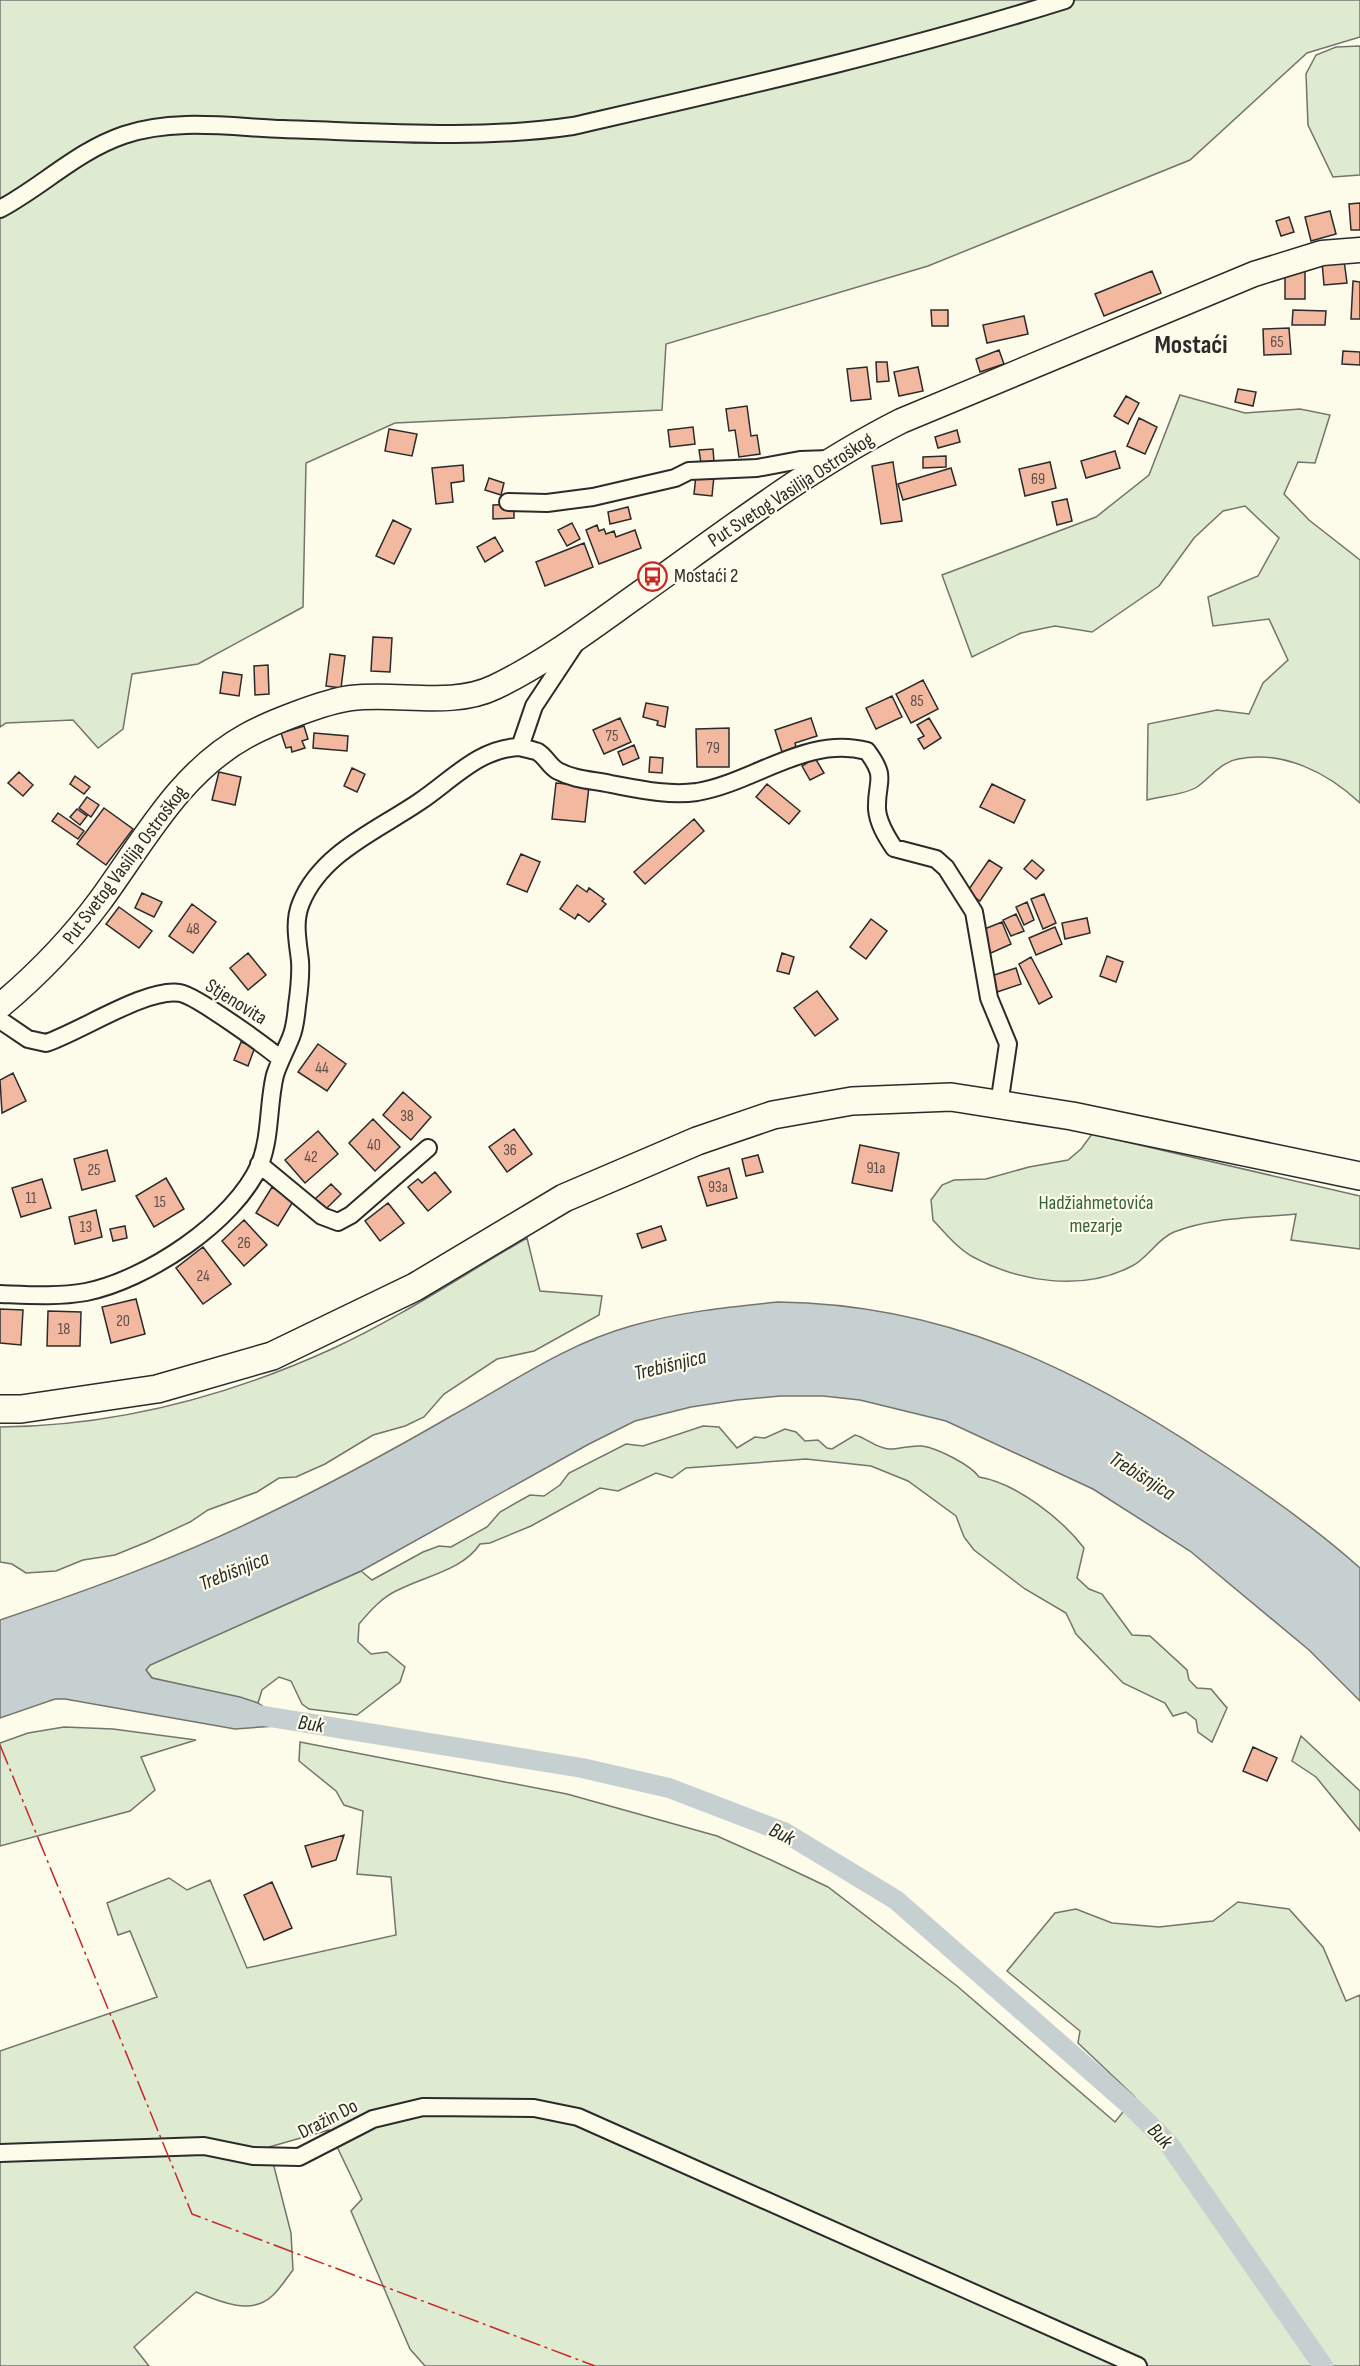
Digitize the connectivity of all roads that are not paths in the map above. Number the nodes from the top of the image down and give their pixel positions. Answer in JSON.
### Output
{"nodes":[{"id":1,"x":1065,"y":0,"type":"edge"},
{"id":2,"x":0,"y":209,"type":"edge"},
{"id":3,"x":1360,"y":250,"type":"edge"},
{"id":4,"x":830,"y":459,"type":"junction"},
{"id":5,"x":508,"y":502,"type":"dead end"},
{"id":6,"x":581,"y":634,"type":"junction"},
{"id":7,"x":520,"y":747,"type":"junction"},
{"id":8,"x":0,"y":1006,"type":"edge"},
{"id":9,"x":0,"y":1020,"type":"edge"},
{"id":10,"x":281,"y":1059,"type":"junction"},
{"id":11,"x":999,"y":1105,"type":"junction"},
{"id":12,"x":428,"y":1148,"type":"dead end"},
{"id":13,"x":260,"y":1164,"type":"junction"},
{"id":14,"x":1360,"y":1176,"type":"edge"},
{"id":15,"x":0,"y":1294,"type":"edge"},
{"id":16,"x":0,"y":1409,"type":"edge"},
{"id":17,"x":0,"y":2153,"type":"edge"},
{"id":18,"x":1138,"y":2366,"type":"edge"}],
"edges":[{"from":1,"to":2,"type":"street"},
{"from":3,"to":4,"type":"street","name":"Put Svetog Vasilija Ostroškog"},
{"from":4,"to":5,"type":"street"},
{"from":4,"to":6,"type":"street","name":"Put Svetog Vasilija Ostroškog"},
{"from":6,"to":7,"type":"street"},
{"from":6,"to":8,"type":"street","name":"Put Svetog Vasilija Ostroškog"},
{"from":7,"to":10,"type":"street"},
{"from":7,"to":11,"type":"street"},
{"from":9,"to":10,"type":"street","name":"Stjenovita"},
{"from":10,"to":13,"type":"street"},
{"from":11,"to":14,"type":"main road"},
{"from":11,"to":16,"type":"main road"},
{"from":12,"to":13,"type":"street"},
{"from":13,"to":15,"type":"street"},
{"from":17,"to":18,"type":"street","name":"Dražin Do"}]}
